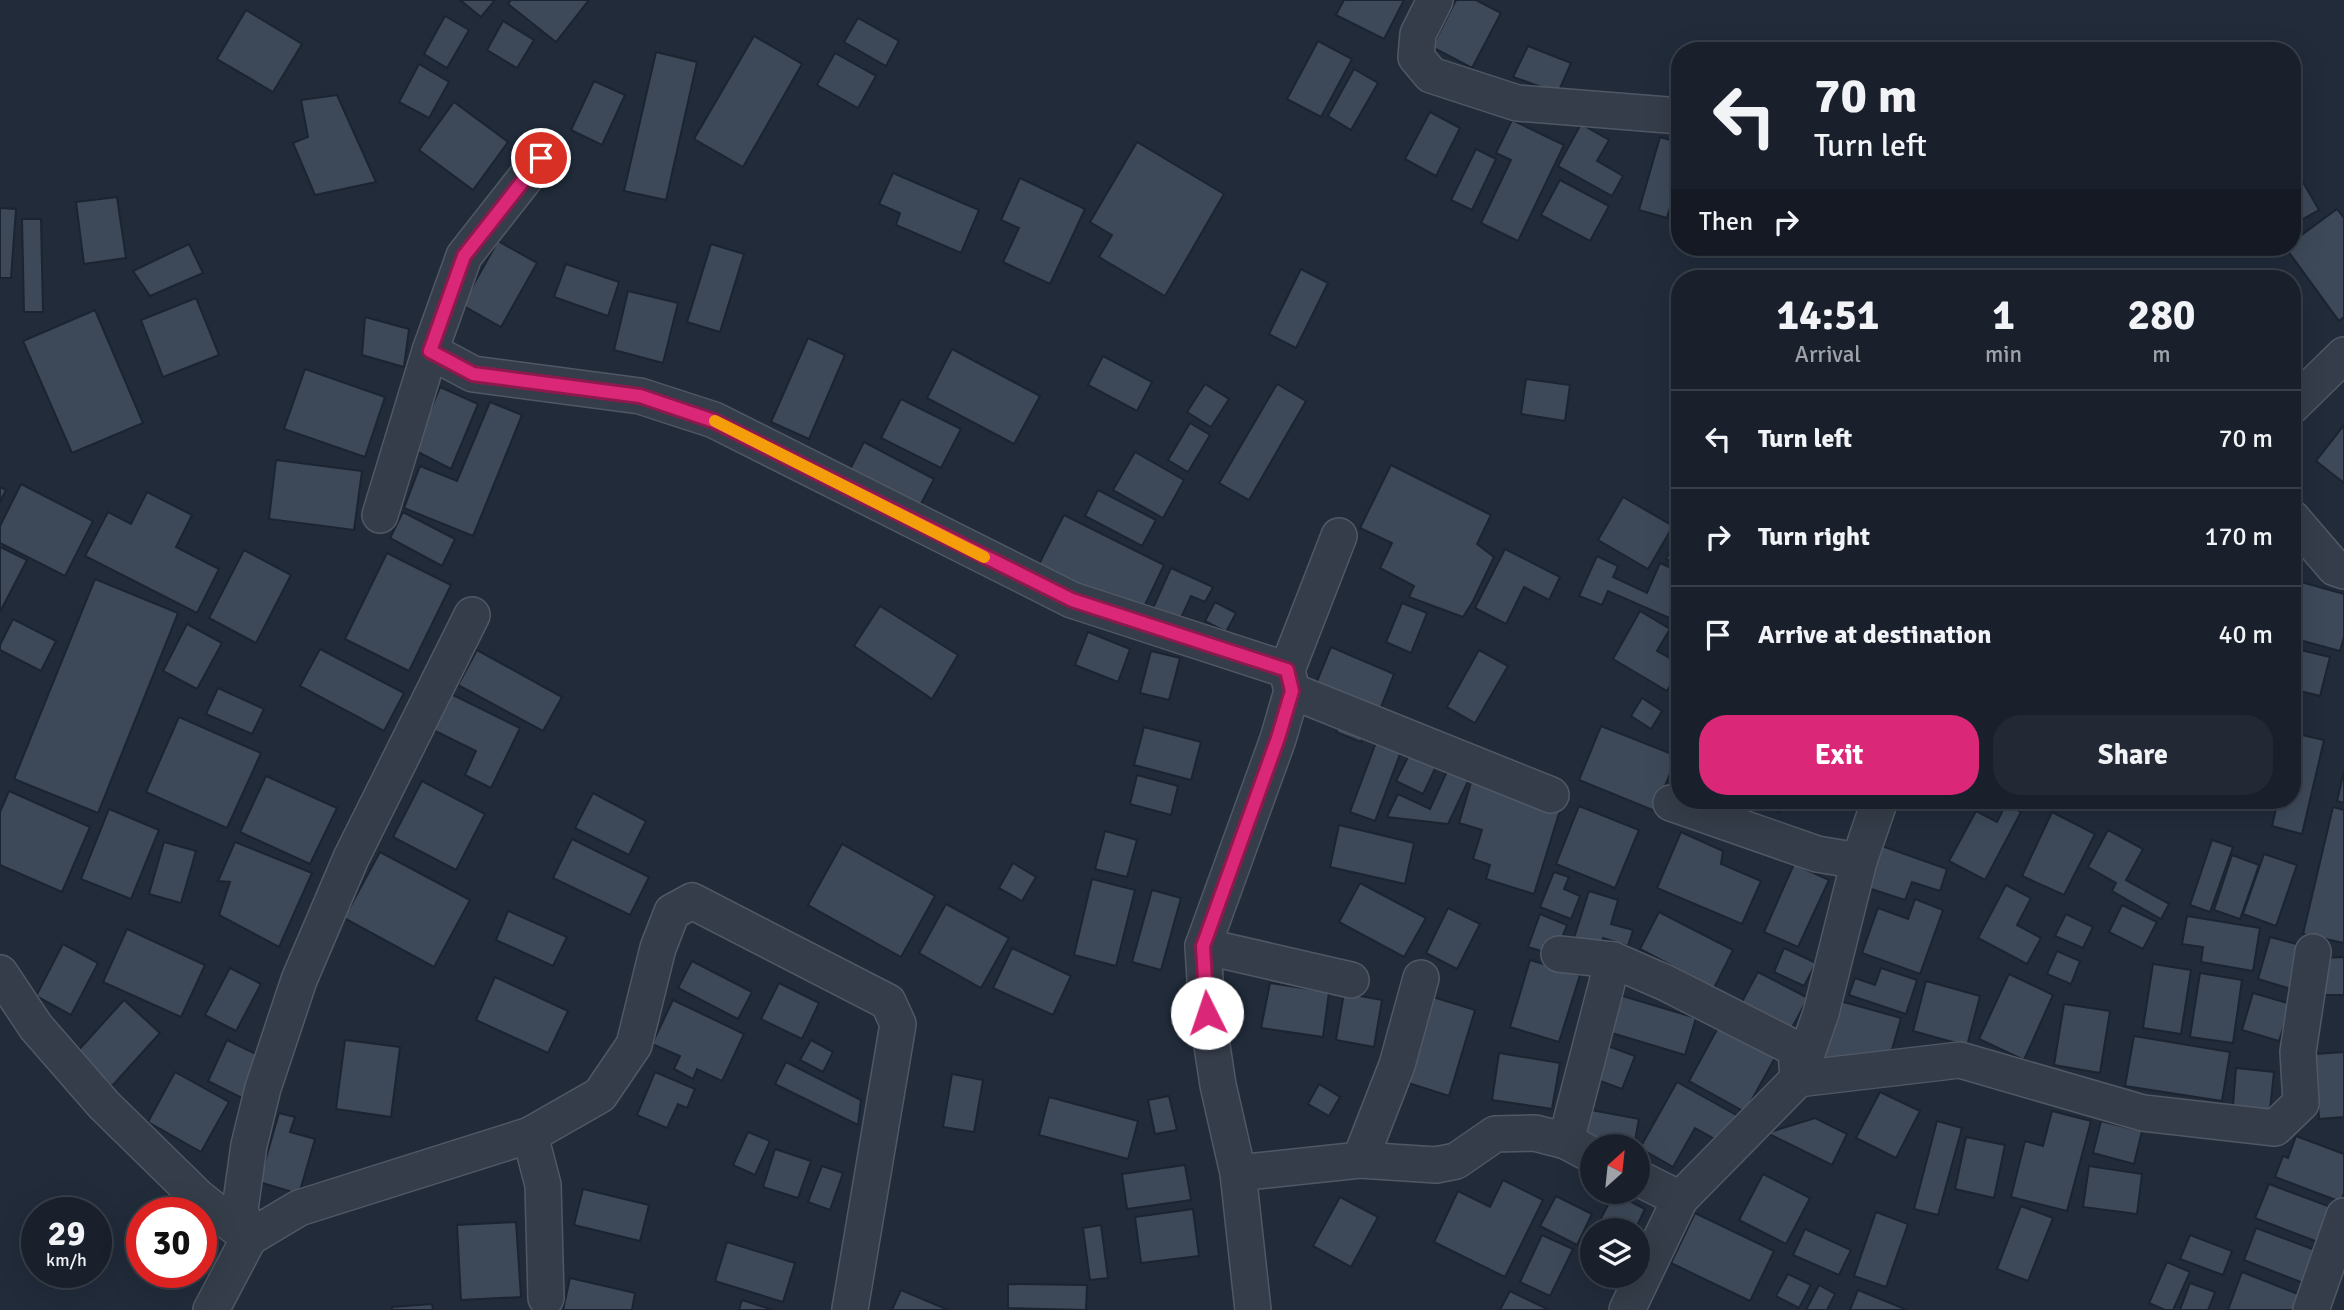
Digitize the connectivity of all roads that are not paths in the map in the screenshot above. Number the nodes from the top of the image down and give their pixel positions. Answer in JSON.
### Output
{"nodes":[{"id":1,"x":1435,"y":0,"type":"edge"},
{"id":2,"x":1671,"y":115,"type":"edge"},
{"id":3,"x":541,"y":158,"type":"dead end"},
{"id":4,"x":430,"y":351,"type":"junction"},
{"id":5,"x":2344,"y":355,"type":"edge"},
{"id":6,"x":2301,"y":397,"type":"edge"},
{"id":7,"x":380,"y":515,"type":"dead end"},
{"id":8,"x":2301,"y":528,"type":"edge"},
{"id":9,"x":1339,"y":536,"type":"dead end"},
{"id":10,"x":2344,"y":571,"type":"edge"},
{"id":11,"x":472,"y":615,"type":"dead end"},
{"id":12,"x":1289,"y":680,"type":"junction"},
{"id":13,"x":1551,"y":795,"type":"dead end"},
{"id":14,"x":1688,"y":809,"type":"edge"},
{"id":15,"x":1877,"y":809,"type":"edge"},
{"id":16,"x":1859,"y":862,"type":"junction"},
{"id":17,"x":1203,"y":946,"type":"junction"},
{"id":18,"x":2312,"y":952,"type":"dead end"},
{"id":19,"x":1559,"y":954,"type":"dead end"},
{"id":20,"x":1614,"y":960,"type":"junction"},
{"id":21,"x":0,"y":973,"type":"edge"},
{"id":22,"x":1421,"y":978,"type":"dead end"},
{"id":23,"x":1351,"y":980,"type":"dead end"},
{"id":24,"x":1798,"y":1079,"type":"junction"},
{"id":25,"x":530,"y":1135,"type":"junction"},
{"id":26,"x":1579,"y":1148,"type":"edge"},
{"id":27,"x":1360,"y":1160,"type":"junction"},
{"id":28,"x":1238,"y":1173,"type":"junction"},
{"id":29,"x":1650,"y":1184,"type":"edge"},
{"id":30,"x":1680,"y":1199,"type":"junction"},
{"id":31,"x":2344,"y":1216,"type":"edge"},
{"id":32,"x":248,"y":1238,"type":"junction"},
{"id":33,"x":546,"y":1298,"type":"dead end"},
{"id":34,"x":850,"y":1308,"type":"edge"},
{"id":35,"x":211,"y":1310,"type":"edge"},
{"id":36,"x":1253,"y":1310,"type":"edge"},
{"id":37,"x":1627,"y":1310,"type":"edge"},
{"id":38,"x":2311,"y":1310,"type":"edge"}],
"edges":[{"from":1,"to":2,"type":"street"},
{"from":3,"to":4,"type":"street"},
{"from":4,"to":7,"type":"street"},
{"from":4,"to":12,"type":"street"},
{"from":5,"to":6,"type":"street"},
{"from":8,"to":10,"type":"street"},
{"from":9,"to":12,"type":"street"},
{"from":11,"to":32,"type":"street"},
{"from":12,"to":13,"type":"street"},
{"from":12,"to":17,"type":"street"},
{"from":14,"to":16,"type":"street"},
{"from":15,"to":16,"type":"street"},
{"from":16,"to":24,"type":"street"},
{"from":17,"to":23,"type":"street"},
{"from":17,"to":28,"type":"street"},
{"from":18,"to":24,"type":"street"},
{"from":19,"to":20,"type":"street"},
{"from":20,"to":24,"type":"street"},
{"from":20,"to":26,"type":"street"},
{"from":21,"to":32,"type":"street"},
{"from":22,"to":27,"type":"street"},
{"from":24,"to":30,"type":"street"},
{"from":25,"to":32,"type":"street"},
{"from":25,"to":33,"type":"street"},
{"from":25,"to":34,"type":"street"},
{"from":26,"to":27,"type":"street"},
{"from":27,"to":28,"type":"street"},
{"from":28,"to":36,"type":"street"},
{"from":29,"to":30,"type":"street"},
{"from":30,"to":37,"type":"street"},
{"from":31,"to":38,"type":"street"},
{"from":32,"to":35,"type":"street"}]}
